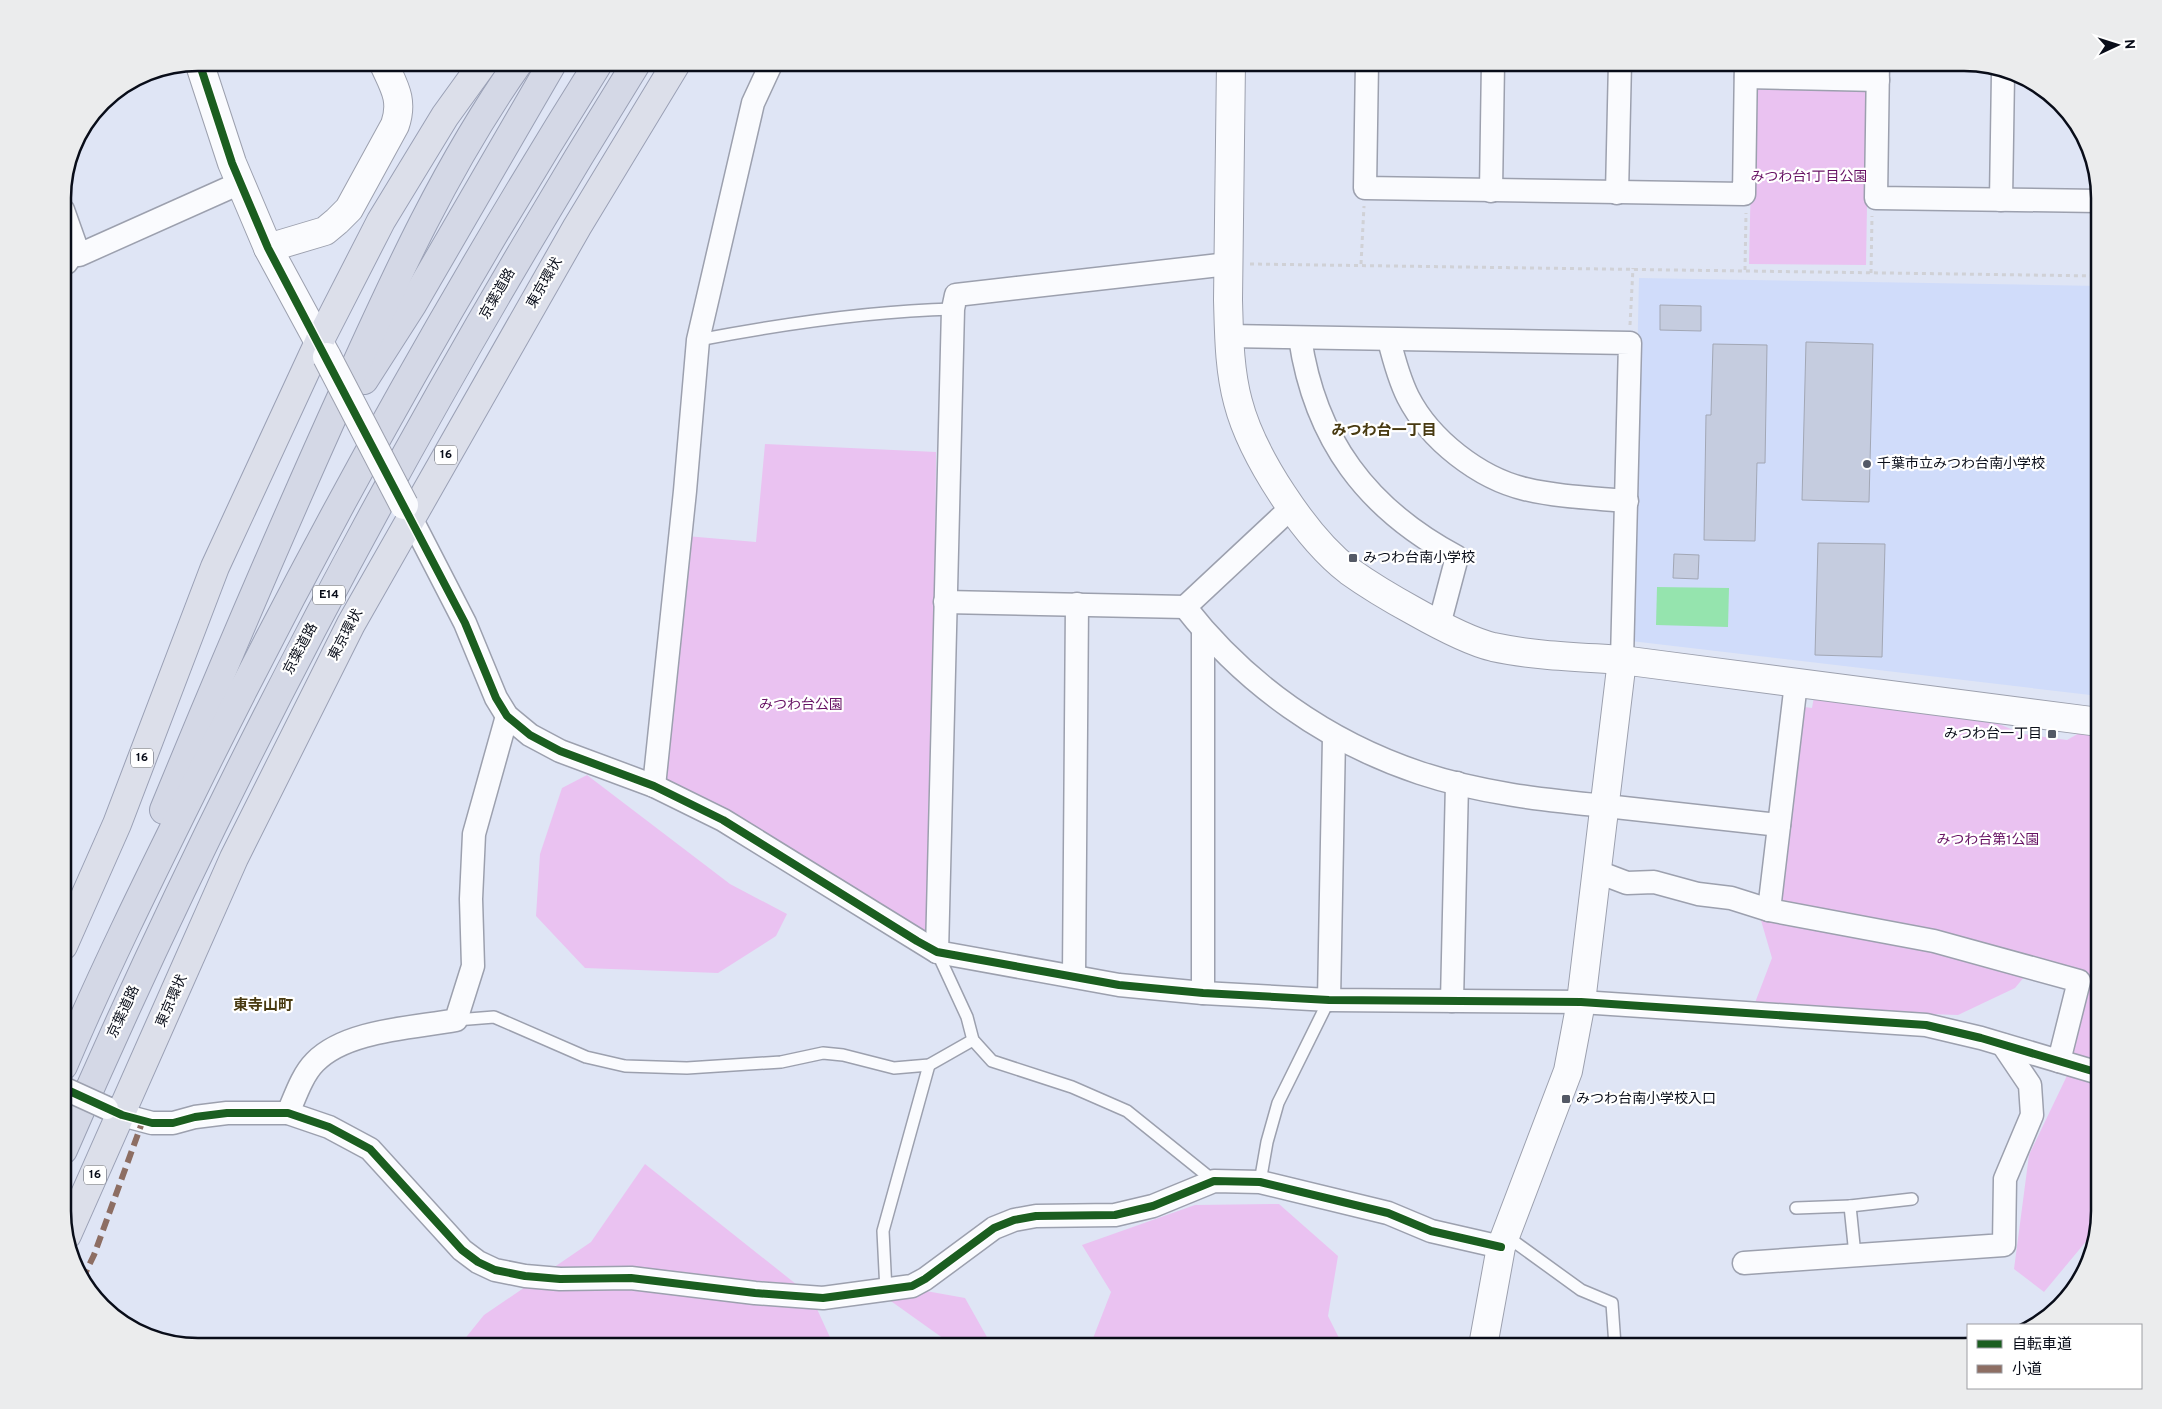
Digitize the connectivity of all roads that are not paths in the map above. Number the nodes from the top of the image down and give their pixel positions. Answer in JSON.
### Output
{"nodes":[{"id":1,"x":201,"y":71,"type":"edge"},
{"id":2,"x":386,"y":71,"type":"edge"},
{"id":3,"x":478,"y":71,"type":"edge"},
{"id":4,"x":548,"y":71,"type":"edge"},
{"id":5,"x":594,"y":71,"type":"edge"},
{"id":6,"x":632,"y":71,"type":"edge"},
{"id":7,"x":672,"y":71,"type":"edge"},
{"id":8,"x":768,"y":71,"type":"edge"},
{"id":9,"x":1231,"y":71,"type":"edge"},
{"id":10,"x":1367,"y":71,"type":"edge"},
{"id":11,"x":1493,"y":71,"type":"edge"},
{"id":12,"x":1620,"y":71,"type":"edge"},
{"id":13,"x":1746,"y":71,"type":"edge"},
{"id":14,"x":1878,"y":71,"type":"edge"},
{"id":15,"x":512,"y":72,"type":"edge"},
{"id":16,"x":2003,"y":77,"type":"edge"},
{"id":17,"x":240,"y":183,"type":"junction"},
{"id":18,"x":1491,"y":191,"type":"junction"},
{"id":19,"x":1617,"y":193,"type":"junction"},
{"id":20,"x":2001,"y":200,"type":"junction"},
{"id":21,"x":2091,"y":201,"type":"edge"},
{"id":22,"x":72,"y":237,"type":"edge"},
{"id":23,"x":268,"y":248,"type":"junction"},
{"id":24,"x":79,"y":255,"type":"junction"},
{"id":25,"x":72,"y":264,"type":"edge"},
{"id":26,"x":1228,"y":264,"type":"junction"},
{"id":27,"x":953,"y":309,"type":"junction"},
{"id":28,"x":1229,"y":336,"type":"junction"},
{"id":29,"x":1300,"y":338,"type":"junction"},
{"id":30,"x":698,"y":340,"type":"junction"},
{"id":31,"x":1389,"y":340,"type":"junction"},
{"id":32,"x":323,"y":350,"type":"junction"},
{"id":33,"x":311,"y":464,"type":"junction"},
{"id":34,"x":1627,"y":502,"type":"junction"},
{"id":35,"x":1292,"y":507,"type":"junction"},
{"id":36,"x":407,"y":512,"type":"junction"},
{"id":37,"x":945,"y":602,"type":"junction"},
{"id":38,"x":1077,"y":604,"type":"junction"},
{"id":39,"x":1185,"y":607,"type":"junction"},
{"id":40,"x":1439,"y":625,"type":"junction"},
{"id":41,"x":1203,"y":631,"type":"junction"},
{"id":42,"x":1622,"y":660,"type":"junction"},
{"id":43,"x":1796,"y":683,"type":"junction"},
{"id":44,"x":507,"y":716,"type":"junction"},
{"id":45,"x":2091,"y":721,"type":"edge"},
{"id":46,"x":1334,"y":737,"type":"junction"},
{"id":47,"x":1457,"y":783,"type":"junction"},
{"id":48,"x":654,"y":786,"type":"junction"},
{"id":49,"x":1606,"y":806,"type":"junction"},
{"id":50,"x":1779,"y":825,"type":"junction"},
{"id":51,"x":1598,"y":872,"type":"junction"},
{"id":52,"x":1769,"y":910,"type":"junction"},
{"id":53,"x":72,"y":926,"type":"edge"},
{"id":54,"x":937,"y":952,"type":"junction"},
{"id":55,"x":1074,"y":976,"type":"junction"},
{"id":56,"x":1202,"y":993,"type":"junction"},
{"id":57,"x":1328,"y":1000,"type":"junction"},
{"id":58,"x":1452,"y":1001,"type":"junction"},
{"id":59,"x":1581,"y":1002,"type":"junction"},
{"id":60,"x":456,"y":1020,"type":"junction"},
{"id":61,"x":80,"y":1026,"type":"junction"},
{"id":62,"x":972,"y":1040,"type":"junction"},
{"id":63,"x":72,"y":1045,"type":"edge"},
{"id":64,"x":2003,"y":1045,"type":"junction"},
{"id":65,"x":2059,"y":1061,"type":"junction"},
{"id":66,"x":929,"y":1065,"type":"junction"},
{"id":67,"x":2091,"y":1070,"type":"edge"},
{"id":68,"x":72,"y":1092,"type":"edge"},
{"id":69,"x":115,"y":1112,"type":"junction"},
{"id":70,"x":288,"y":1113,"type":"junction"},
{"id":71,"x":72,"y":1129,"type":"edge"},
{"id":72,"x":1214,"y":1181,"type":"junction"},
{"id":73,"x":1260,"y":1182,"type":"junction"},
{"id":74,"x":1912,"y":1199,"type":"dead end"},
{"id":75,"x":1850,"y":1206,"type":"junction"},
{"id":76,"x":1796,"y":1208,"type":"dead end"},
{"id":77,"x":72,"y":1221,"type":"edge"},
{"id":78,"x":1503,"y":1241,"type":"junction"},
{"id":79,"x":1855,"y":1255,"type":"junction"},
{"id":80,"x":1744,"y":1263,"type":"dead end"},
{"id":81,"x":886,"y":1291,"type":"junction"},
{"id":82,"x":1485,"y":1338,"type":"edge"},
{"id":83,"x":1614,"y":1338,"type":"edge"}],
"edges":[{"from":1,"to":17,"type":"street"},
{"from":2,"to":23,"type":"street"},
{"from":3,"to":32,"type":"highway","number":"16"},
{"from":4,"to":33,"type":"highway"},
{"from":5,"to":61,"type":"highway","number":"E14"},
{"from":6,"to":71,"type":"highway","name":"京葉道路","number":"E14"},
{"from":7,"to":36,"type":"highway","name":"東京環状","number":"16"},
{"from":8,"to":30,"type":"street"},
{"from":9,"to":26,"type":"street"},
{"from":10,"to":18,"type":"street"},
{"from":11,"to":18,"type":"street"},
{"from":12,"to":19,"type":"street"},
{"from":13,"to":19,"type":"street"},
{"from":14,"to":20,"type":"street"},
{"from":15,"to":33,"type":"highway"},
{"from":16,"to":20,"type":"street"},
{"from":17,"to":23,"type":"street"},
{"from":17,"to":24,"type":"street"},
{"from":18,"to":19,"type":"street"},
{"from":20,"to":21,"type":"street"},
{"from":22,"to":24,"type":"street"},
{"from":23,"to":32,"type":"street"},
{"from":24,"to":25,"type":"lane"},
{"from":26,"to":27,"type":"street"},
{"from":26,"to":28,"type":"street"},
{"from":27,"to":30,"type":"lane"},
{"from":27,"to":37,"type":"street"},
{"from":28,"to":29,"type":"street"},
{"from":28,"to":35,"type":"street"},
{"from":29,"to":31,"type":"street"},
{"from":29,"to":40,"type":"street"},
{"from":30,"to":48,"type":"street"},
{"from":31,"to":34,"type":"street"},
{"from":31,"to":34,"type":"street"},
{"from":32,"to":36,"type":"street","bridge":true},
{"from":32,"to":53,"type":"highway","number":"16"},
{"from":33,"to":61,"type":"highway"},
{"from":34,"to":42,"type":"street"},
{"from":35,"to":39,"type":"street"},
{"from":35,"to":40,"type":"street"},
{"from":36,"to":44,"type":"street"},
{"from":36,"to":69,"type":"highway","name":"東京環状","number":"16"},
{"from":37,"to":38,"type":"street"},
{"from":37,"to":54,"type":"street"},
{"from":38,"to":39,"type":"street"},
{"from":38,"to":55,"type":"street"},
{"from":39,"to":41,"type":"street"},
{"from":40,"to":42,"type":"street"},
{"from":41,"to":46,"type":"street"},
{"from":41,"to":56,"type":"street"},
{"from":42,"to":43,"type":"street"},
{"from":42,"to":49,"type":"street"},
{"from":43,"to":45,"type":"street"},
{"from":43,"to":50,"type":"street"},
{"from":44,"to":48,"type":"street"},
{"from":44,"to":60,"type":"street"},
{"from":46,"to":47,"type":"street"},
{"from":46,"to":57,"type":"street"},
{"from":47,"to":49,"type":"street"},
{"from":47,"to":58,"type":"street"},
{"from":48,"to":54,"type":"street"},
{"from":49,"to":50,"type":"street"},
{"from":49,"to":51,"type":"street"},
{"from":50,"to":52,"type":"street"},
{"from":51,"to":52,"type":"street"},
{"from":51,"to":59,"type":"street"},
{"from":52,"to":65,"type":"street"},
{"from":54,"to":55,"type":"street"},
{"from":54,"to":62,"type":"lane"},
{"from":55,"to":56,"type":"street"},
{"from":56,"to":57,"type":"street"},
{"from":57,"to":58,"type":"street"},
{"from":57,"to":73,"type":"lane"},
{"from":58,"to":59,"type":"street"},
{"from":59,"to":64,"type":"street"},
{"from":59,"to":78,"type":"street"},
{"from":60,"to":66,"type":"lane"},
{"from":60,"to":70,"type":"street"},
{"from":61,"to":63,"type":"highway","number":"E14"},
{"from":62,"to":66,"type":"lane"},
{"from":62,"to":72,"type":"lane"},
{"from":64,"to":65,"type":"street"},
{"from":64,"to":79,"type":"street"},
{"from":65,"to":67,"type":"street"},
{"from":66,"to":81,"type":"lane"},
{"from":68,"to":69,"type":"street","bridge":true},
{"from":69,"to":70,"type":"street"},
{"from":69,"to":77,"type":"highway","name":"東京環状","number":"16"},
{"from":70,"to":81,"type":"street"},
{"from":72,"to":73,"type":"street"},
{"from":72,"to":81,"type":"street"},
{"from":73,"to":78,"type":"street"},
{"from":74,"to":75,"type":"lane"},
{"from":75,"to":76,"type":"lane"},
{"from":75,"to":79,"type":"lane"},
{"from":78,"to":82,"type":"street"},
{"from":78,"to":83,"type":"lane"},
{"from":79,"to":80,"type":"street"}]}
